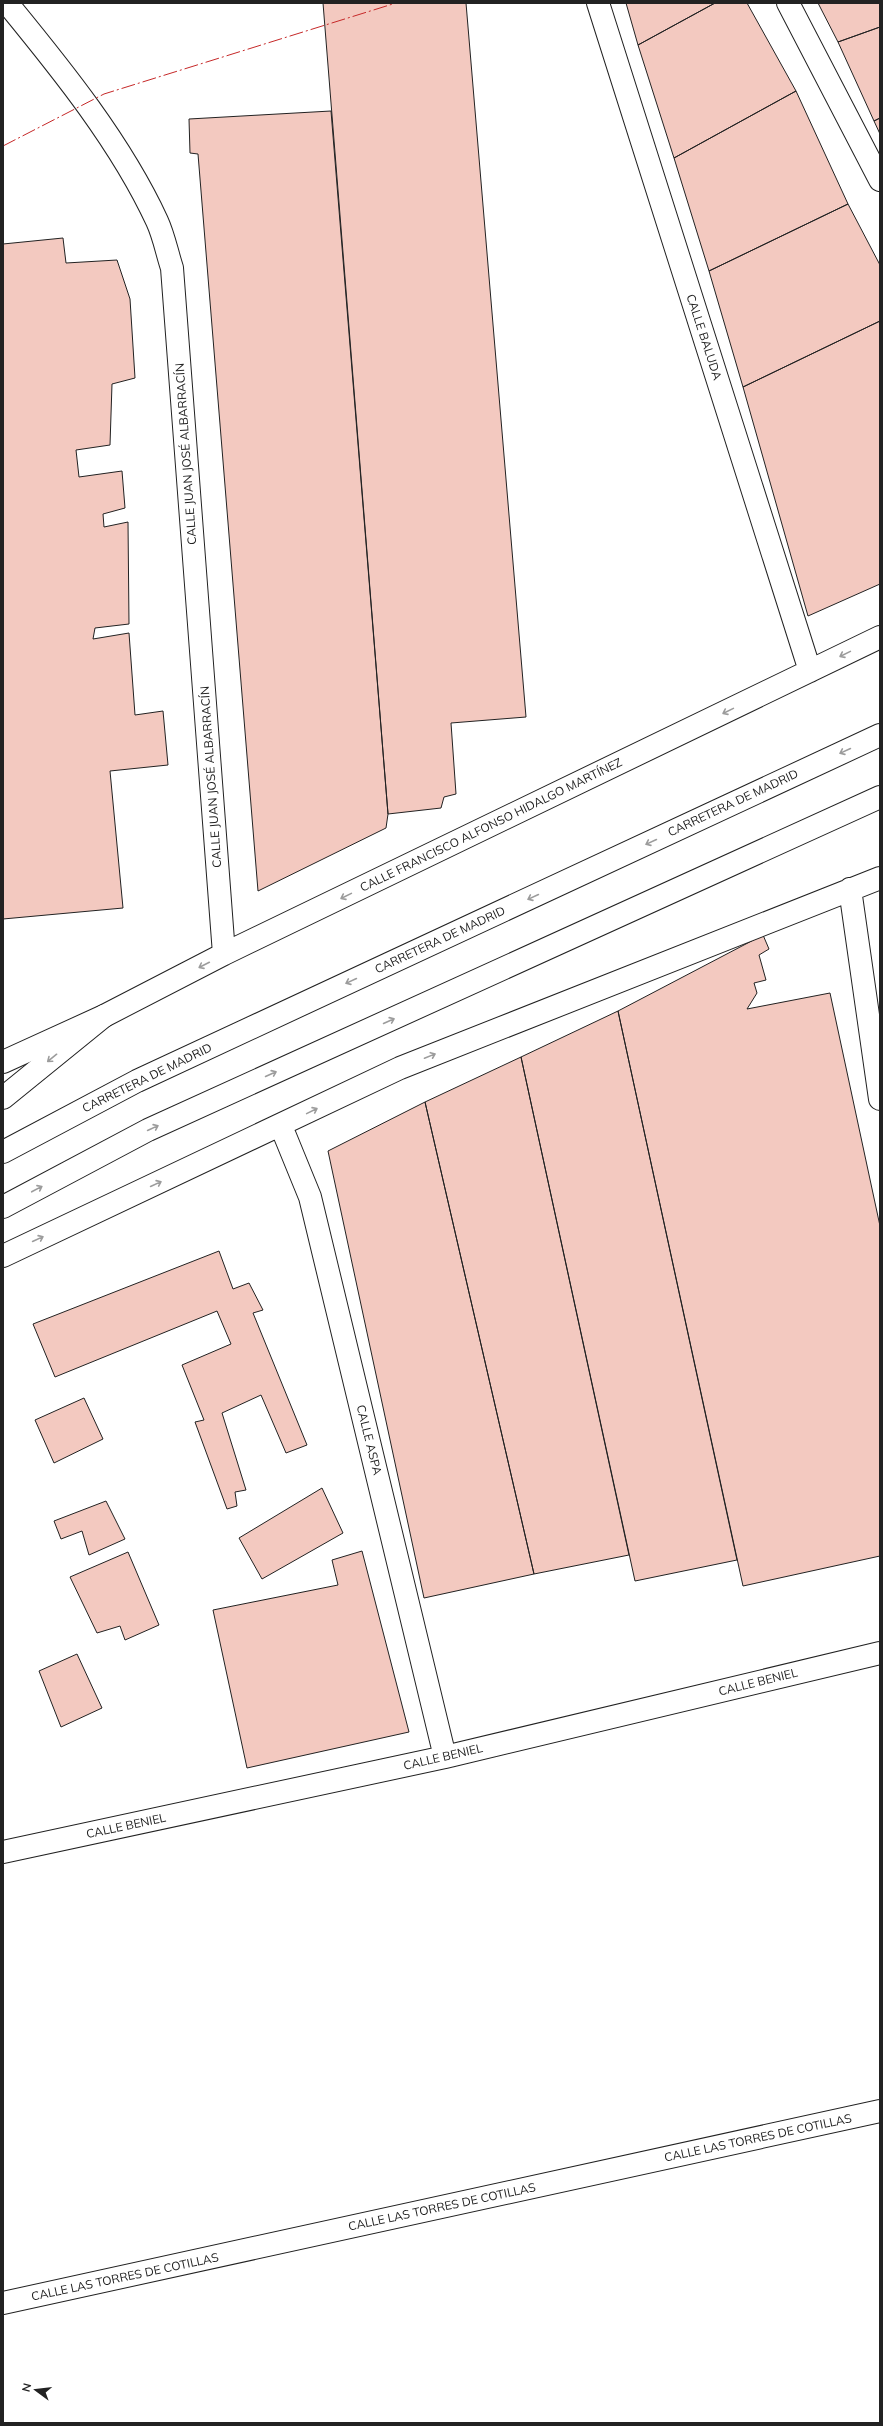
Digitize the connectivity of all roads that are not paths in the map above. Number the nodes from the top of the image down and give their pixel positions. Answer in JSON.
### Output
{"nodes":[{"id":1,"x":7,"y":3,"type":"edge"},
{"id":2,"x":598,"y":3,"type":"edge"},
{"id":3,"x":788,"y":3,"type":"edge"},
{"id":4,"x":880,"y":180,"type":"edge"},
{"id":5,"x":880,"y":637,"type":"edge"},
{"id":6,"x":810,"y":671,"type":"junction"},
{"id":7,"x":880,"y":735,"type":"edge"},
{"id":8,"x":880,"y":797,"type":"edge"},
{"id":9,"x":880,"y":878,"type":"edge"},
{"id":10,"x":850,"y":889,"type":"junction"},
{"id":11,"x":224,"y":954,"type":"junction"},
{"id":12,"x":104,"y":1016,"type":"junction"},
{"id":13,"x":3,"y":1062,"type":"edge"},
{"id":14,"x":3,"y":1098,"type":"edge"},
{"id":15,"x":880,"y":1099,"type":"edge"},
{"id":16,"x":281,"y":1126,"type":"junction"},
{"id":17,"x":3,"y":1152,"type":"edge"},
{"id":18,"x":3,"y":1207,"type":"edge"},
{"id":19,"x":3,"y":1256,"type":"edge"},
{"id":20,"x":880,"y":1653,"type":"edge"},
{"id":21,"x":445,"y":1757,"type":"junction"},
{"id":22,"x":3,"y":1852,"type":"edge"},
{"id":23,"x":880,"y":2111,"type":"edge"},
{"id":24,"x":3,"y":2303,"type":"edge"}],
"edges":[{"from":1,"to":11,"type":"street","name":"CALLE JUAN JOSÉ ALBARRACÍN"},
{"from":2,"to":6,"type":"street","name":"CALLE BALUDA"},
{"from":3,"to":4,"type":"street"},
{"from":5,"to":6,"type":"street","name":"CALLE FRANCISCO ALFONSO HIDALGO MARTÍNEZ","one_way":true},
{"from":6,"to":11,"type":"street","name":"CALLE FRANCISCO ALFONSO HIDALGO MARTÍNEZ","one_way":true},
{"from":7,"to":17,"type":"street","name":"CARRETERA DE MADRID","one_way":true},
{"from":18,"to":8,"type":"street","one_way":true},
{"from":9,"to":10,"type":"street"},
{"from":10,"to":15,"type":"street"},
{"from":16,"to":10,"type":"street","one_way":true},
{"from":11,"to":12,"type":"street","name":"CALLE FRANCISCO ALFONSO HIDALGO MARTÍNEZ","one_way":true},
{"from":12,"to":13,"type":"street"},
{"from":12,"to":14,"type":"street","one_way":true},
{"from":19,"to":16,"type":"street","one_way":true},
{"from":16,"to":21,"type":"street","name":"CALLE ASPA"},
{"from":20,"to":21,"type":"street","name":"CALLE BENIEL"},
{"from":21,"to":22,"type":"street","name":"CALLE BENIEL"},
{"from":23,"to":24,"type":"street","name":"CALLE LAS TORRES DE COTILLAS"}]}
